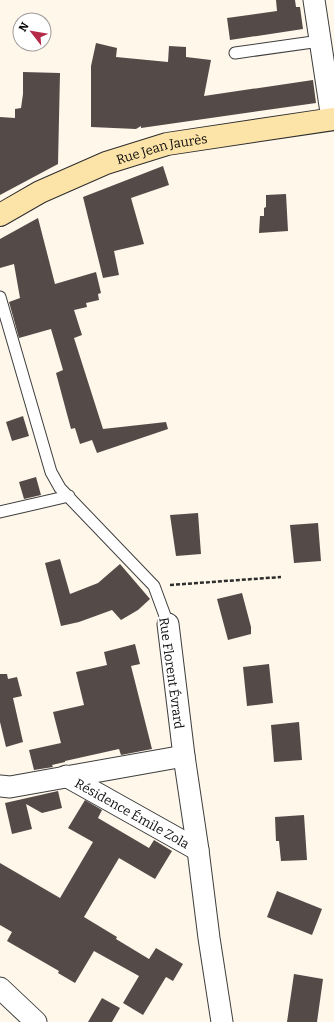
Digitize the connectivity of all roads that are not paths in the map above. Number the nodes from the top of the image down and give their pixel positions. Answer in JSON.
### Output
{"nodes":[{"id":1,"x":314,"y":0,"type":"edge"},
{"id":2,"x":320,"y":41,"type":"junction"},
{"id":3,"x":235,"y":53,"type":"dead end"},
{"id":4,"x":333,"y":119,"type":"edge"},
{"id":5,"x":0,"y":215,"type":"edge"},
{"id":6,"x":0,"y":297,"type":"edge"},
{"id":7,"x":68,"y":496,"type":"junction"},
{"id":8,"x":0,"y":512,"type":"edge"},
{"id":9,"x":168,"y":624,"type":"joint"},
{"id":10,"x":184,"y":756,"type":"junction"},
{"id":11,"x":66,"y":776,"type":"junction"},
{"id":12,"x":0,"y":786,"type":"edge"},
{"id":13,"x":198,"y":850,"type":"junction"},
{"id":14,"x":0,"y":988,"type":"edge"},
{"id":15,"x":36,"y":1022,"type":"edge"},
{"id":16,"x":222,"y":1022,"type":"edge"}],
"edges":[{"from":1,"to":2,"type":"street"},
{"from":2,"to":3,"type":"lane"},
{"from":2,"to":4,"type":"street"},
{"from":4,"to":5,"type":"main road","name":"Rue Jean Jaurès"},
{"from":6,"to":7,"type":"lane","name":"Rue Florent Évrard"},
{"from":7,"to":8,"type":"lane"},
{"from":7,"to":9,"type":"lane","name":"Rue Florent Évrard"},
{"from":9,"to":10,"type":"street","name":"Rue Florent Évrard"},
{"from":10,"to":11,"type":"street","name":"Résidence Émile Zola"},
{"from":10,"to":13,"type":"street","name":"Rue Florent Évrard"},
{"from":11,"to":12,"type":"street","name":"Résidence Émile Zola"},
{"from":11,"to":13,"type":"street","name":"Résidence Émile Zola"},
{"from":13,"to":16,"type":"street","name":"Rue Florent Évrard"},
{"from":14,"to":15,"type":"street"}]}
